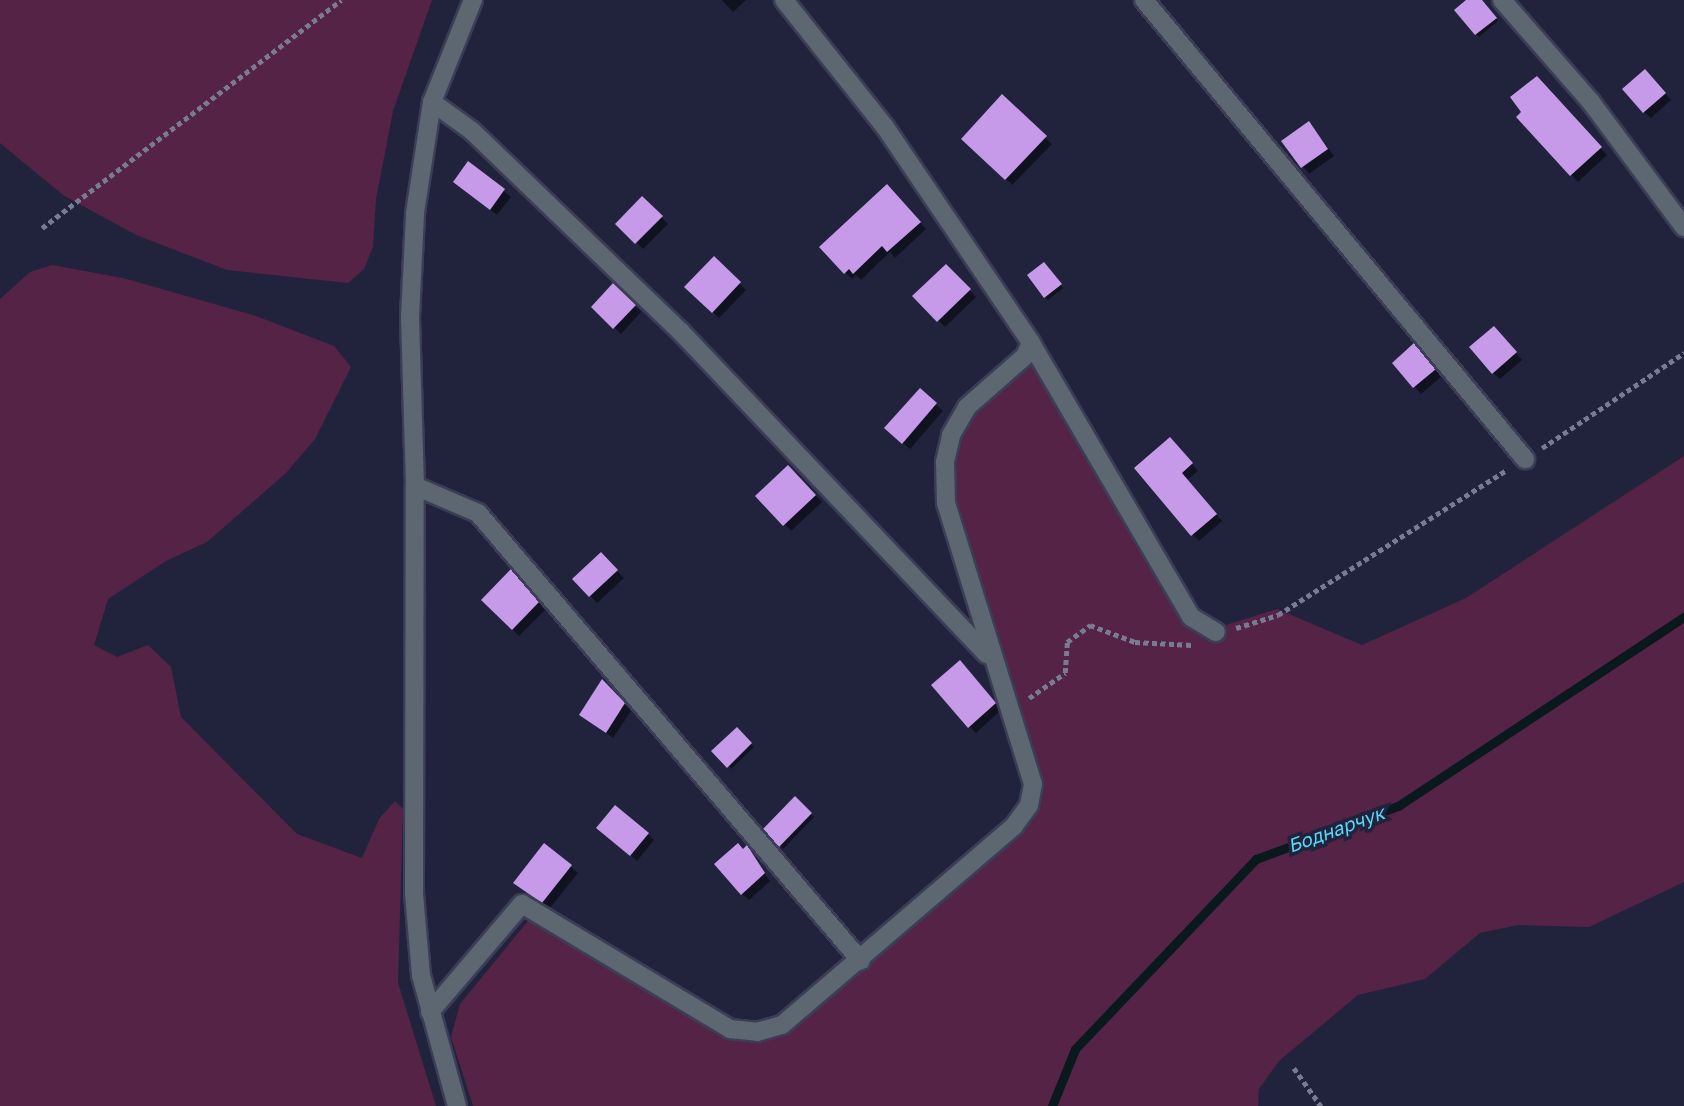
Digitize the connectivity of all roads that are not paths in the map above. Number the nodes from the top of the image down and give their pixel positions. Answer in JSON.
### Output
{"nodes":[{"id":1,"x":473,"y":0,"type":"edge"},
{"id":2,"x":784,"y":0,"type":"edge"},
{"id":3,"x":1143,"y":0,"type":"edge"},
{"id":4,"x":1502,"y":0,"type":"edge"},
{"id":5,"x":432,"y":102,"type":"junction"},
{"id":6,"x":1684,"y":227,"type":"edge"},
{"id":7,"x":1031,"y":343,"type":"junction"},
{"id":8,"x":1525,"y":459,"type":"road end"},
{"id":9,"x":415,"y":486,"type":"junction"},
{"id":10,"x":1216,"y":632,"type":"road end"},
{"id":11,"x":991,"y":658,"type":"junction"},
{"id":12,"x":861,"y":961,"type":"junction"},
{"id":13,"x":430,"y":1012,"type":"junction"},
{"id":14,"x":457,"y":1106,"type":"edge"}],
"edges":[{"from":1,"to":5,"type":"street"},
{"from":2,"to":7,"type":"street"},
{"from":3,"to":8,"type":"street"},
{"from":4,"to":6,"type":"street"},
{"from":5,"to":9,"type":"street"},
{"from":5,"to":11,"type":"street"},
{"from":7,"to":10,"type":"street"},
{"from":7,"to":11,"type":"street"},
{"from":9,"to":12,"type":"street"},
{"from":9,"to":13,"type":"street"},
{"from":11,"to":12,"type":"street"},
{"from":12,"to":13,"type":"street"},
{"from":13,"to":14,"type":"street"}]}
